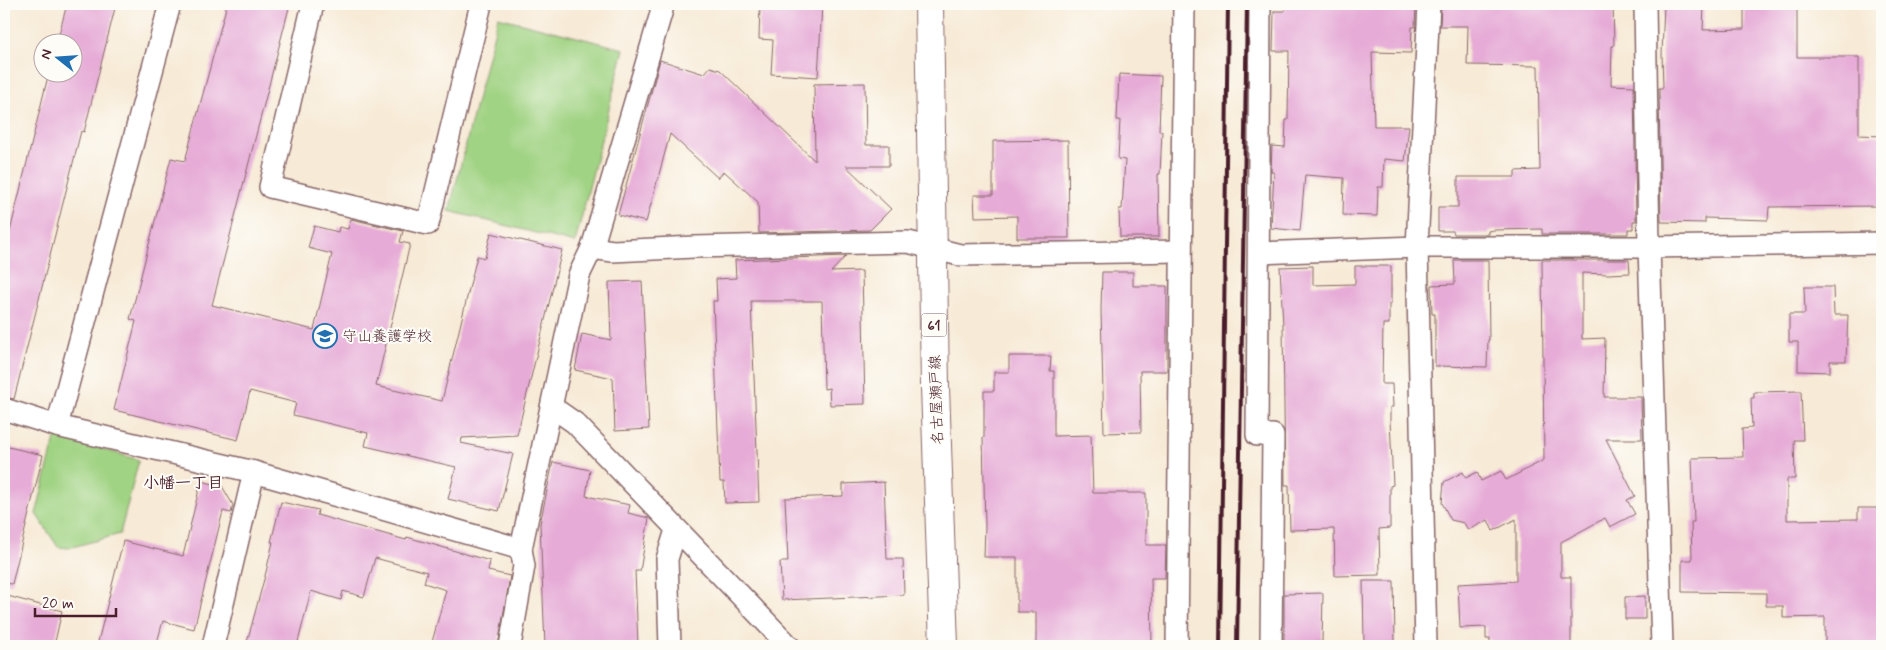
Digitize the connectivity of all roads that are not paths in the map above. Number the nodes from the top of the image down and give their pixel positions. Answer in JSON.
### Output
{"nodes":[{"id":1,"x":170,"y":4,"type":"edge"},
{"id":2,"x":313,"y":4,"type":"edge"},
{"id":3,"x":481,"y":4,"type":"edge"},
{"id":4,"x":658,"y":4,"type":"edge"},
{"id":5,"x":929,"y":4,"type":"edge"},
{"id":6,"x":1184,"y":4,"type":"edge"},
{"id":7,"x":1260,"y":4,"type":"edge"},
{"id":8,"x":1429,"y":4,"type":"edge"},
{"id":9,"x":1645,"y":4,"type":"edge"},
{"id":10,"x":1882,"y":243,"type":"edge"},
{"id":11,"x":1417,"y":247,"type":"junction"},
{"id":12,"x":1649,"y":247,"type":"junction"},
{"id":13,"x":592,"y":248,"type":"junction"},
{"id":14,"x":932,"y":248,"type":"junction"},
{"id":15,"x":1180,"y":251,"type":"junction"},
{"id":16,"x":1259,"y":253,"type":"junction"},
{"id":17,"x":552,"y":407,"type":"junction"},
{"id":18,"x":4,"y":409,"type":"edge"},
{"id":19,"x":56,"y":426,"type":"junction"},
{"id":20,"x":254,"y":472,"type":"junction"},
{"id":21,"x":676,"y":530,"type":"junction"},
{"id":22,"x":521,"y":549,"type":"junction"},
{"id":23,"x":212,"y":646,"type":"edge"},
{"id":24,"x":510,"y":646,"type":"edge"},
{"id":25,"x":670,"y":646,"type":"edge"},
{"id":26,"x":789,"y":646,"type":"edge"},
{"id":27,"x":944,"y":646,"type":"edge"},
{"id":28,"x":1177,"y":646,"type":"edge"},
{"id":29,"x":1271,"y":646,"type":"edge"},
{"id":30,"x":1426,"y":646,"type":"edge"},
{"id":31,"x":1662,"y":646,"type":"edge"}],
"edges":[{"from":1,"to":19,"type":"street"},
{"from":2,"to":3,"type":"street"},
{"from":4,"to":13,"type":"street"},
{"from":5,"to":14,"type":"main road","name":"名古屋瀬戸線","number":"61"},
{"from":6,"to":15,"type":"street"},
{"from":7,"to":16,"type":"street"},
{"from":8,"to":11,"type":"street"},
{"from":9,"to":12,"type":"street"},
{"from":10,"to":12,"type":"street"},
{"from":11,"to":12,"type":"street"},
{"from":11,"to":16,"type":"street"},
{"from":11,"to":30,"type":"street"},
{"from":12,"to":31,"type":"street"},
{"from":13,"to":14,"type":"street"},
{"from":13,"to":17,"type":"street"},
{"from":14,"to":15,"type":"street"},
{"from":14,"to":27,"type":"main road","name":"名古屋瀬戸線","number":"61"},
{"from":15,"to":28,"type":"street"},
{"from":16,"to":29,"type":"street"},
{"from":17,"to":21,"type":"street"},
{"from":17,"to":22,"type":"street"},
{"from":18,"to":19,"type":"street"},
{"from":19,"to":20,"type":"street"},
{"from":20,"to":22,"type":"street"},
{"from":20,"to":23,"type":"street"},
{"from":21,"to":25,"type":"street"},
{"from":21,"to":26,"type":"street"},
{"from":22,"to":24,"type":"street"}]}
